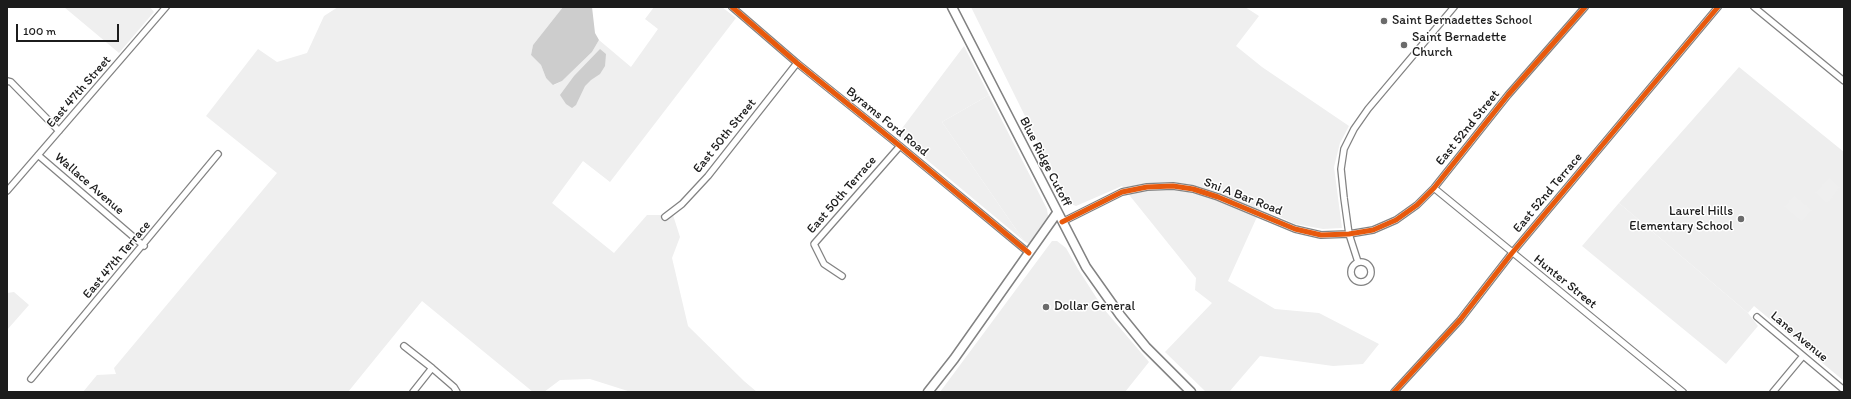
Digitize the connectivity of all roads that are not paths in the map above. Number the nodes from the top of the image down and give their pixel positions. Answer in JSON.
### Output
{"nodes":[{"id":1,"x":166,"y":7,"type":"edge"},
{"id":2,"x":732,"y":7,"type":"edge"},
{"id":3,"x":952,"y":7,"type":"edge"},
{"id":4,"x":1454,"y":7,"type":"edge"},
{"id":5,"x":1585,"y":7,"type":"edge"},
{"id":6,"x":1718,"y":7,"type":"edge"},
{"id":7,"x":1754,"y":7,"type":"edge"},
{"id":8,"x":797,"y":63,"type":"junction"},
{"id":9,"x":8,"y":80,"type":"edge"},
{"id":10,"x":1844,"y":80,"type":"edge"},
{"id":11,"x":59,"y":131,"type":"junction"},
{"id":12,"x":900,"y":146,"type":"junction"},
{"id":13,"x":218,"y":154,"type":"dead end"},
{"id":14,"x":38,"y":155,"type":"junction"},
{"id":15,"x":1434,"y":188,"type":"junction"},
{"id":16,"x":7,"y":191,"type":"edge"},
{"id":17,"x":1057,"y":213,"type":"junction"},
{"id":18,"x":665,"y":217,"type":"dead end"},
{"id":19,"x":1062,"y":222,"type":"junction"},
{"id":20,"x":1349,"y":234,"type":"junction"},
{"id":21,"x":144,"y":246,"type":"junction"},
{"id":22,"x":1512,"y":253,"type":"junction"},
{"id":23,"x":1029,"y":254,"type":"junction"},
{"id":24,"x":1358,"y":262,"type":"dead end"},
{"id":25,"x":842,"y":276,"type":"dead end"},
{"id":26,"x":1757,"y":317,"type":"dead end"},
{"id":27,"x":404,"y":346,"type":"dead end"},
{"id":28,"x":1803,"y":356,"type":"junction"},
{"id":29,"x":432,"y":368,"type":"junction"},
{"id":30,"x":31,"y":380,"type":"dead end"},
{"id":31,"x":1844,"y":390,"type":"edge"},
{"id":32,"x":413,"y":392,"type":"edge"},
{"id":33,"x":457,"y":392,"type":"edge"},
{"id":34,"x":928,"y":392,"type":"edge"},
{"id":35,"x":1191,"y":392,"type":"edge"},
{"id":36,"x":1394,"y":392,"type":"edge"},
{"id":37,"x":1683,"y":392,"type":"edge"},
{"id":38,"x":1773,"y":392,"type":"edge"}],
"edges":[{"from":1,"to":11,"type":"street","name":"East 47th Street"},
{"from":2,"to":8,"type":"street","name":"Byrams Ford Road"},
{"from":3,"to":17,"type":"main road","name":"Blue Ridge Cutoff"},
{"from":4,"to":20,"type":"street"},
{"from":5,"to":15,"type":"street","name":"East 52nd Street"},
{"from":6,"to":22,"type":"street","name":"East 52nd Terrace"},
{"from":7,"to":10,"type":"street"},
{"from":8,"to":12,"type":"street","name":"Byrams Ford Road"},
{"from":8,"to":18,"type":"street","name":"East 50th Street"},
{"from":9,"to":11,"type":"street"},
{"from":11,"to":14,"type":"street","name":"East 47th Street"},
{"from":12,"to":23,"type":"street","name":"Byrams Ford Road"},
{"from":12,"to":25,"type":"street","name":"East 50th Terrace"},
{"from":13,"to":21,"type":"street","name":"East 47th Terrace"},
{"from":14,"to":16,"type":"street","name":"East 47th Street"},
{"from":14,"to":21,"type":"street","name":"Wallace Avenue"},
{"from":15,"to":20,"type":"street","name":"East 52nd Street"},
{"from":15,"to":22,"type":"street","name":"Hunter Street"},
{"from":17,"to":19,"type":"main road","name":"Blue Ridge Cutoff"},
{"from":17,"to":23,"type":"main road"},
{"from":19,"to":20,"type":"street","name":"Sni A Bar Road"},
{"from":19,"to":35,"type":"main road","name":"Blue Ridge Cutoff"},
{"from":20,"to":24,"type":"street"},
{"from":21,"to":30,"type":"street","name":"East 47th Terrace"},
{"from":22,"to":36,"type":"street","name":"East 52nd Terrace"},
{"from":22,"to":37,"type":"street","name":"Hunter Street"},
{"from":23,"to":34,"type":"main road"},
{"from":26,"to":28,"type":"street","name":"Lane Avenue"},
{"from":27,"to":29,"type":"street"},
{"from":28,"to":31,"type":"street","name":"Lane Avenue"},
{"from":28,"to":38,"type":"street"},
{"from":29,"to":32,"type":"street"},
{"from":29,"to":33,"type":"street"}]}
